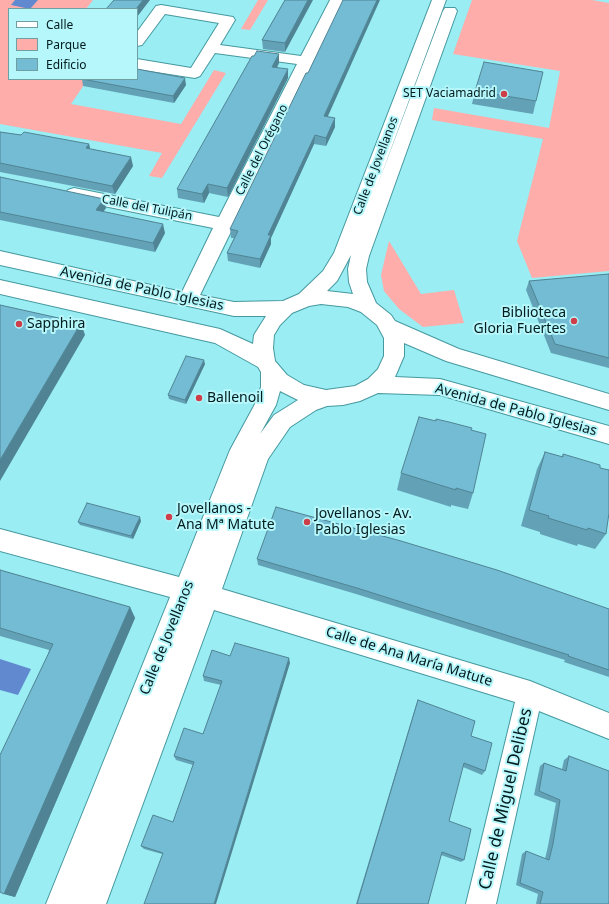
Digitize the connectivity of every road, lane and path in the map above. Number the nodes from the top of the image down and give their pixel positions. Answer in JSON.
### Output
{"nodes":[{"id":1,"x":337,"y":0,"type":"edge"},
{"id":2,"x":439,"y":0,"type":"edge"},
{"id":3,"x":454,"y":0,"type":"edge"},
{"id":4,"x":138,"y":41,"type":"edge"},
{"id":5,"x":211,"y":48,"type":"junction"},
{"id":6,"x":306,"y":62,"type":"junction"},
{"id":7,"x":138,"y":64,"type":"edge"},
{"id":8,"x":62,"y":191,"type":"edge"},
{"id":9,"x":224,"y":224,"type":"junction"},
{"id":10,"x":0,"y":258,"type":"edge"},
{"id":11,"x":0,"y":287,"type":"edge"},
{"id":12,"x":306,"y":299,"type":"junction"},
{"id":13,"x":188,"y":300,"type":"junction"},
{"id":14,"x":368,"y":307,"type":"junction"},
{"id":15,"x":285,"y":308,"type":"junction"},
{"id":16,"x":389,"y":327,"type":"junction"},
{"id":17,"x":268,"y":366,"type":"junction"},
{"id":18,"x":375,"y":385,"type":"junction"},
{"id":19,"x":326,"y":398,"type":"junction"},
{"id":20,"x":609,"y":402,"type":"edge"},
{"id":21,"x":609,"y":435,"type":"edge"},
{"id":22,"x":0,"y":540,"type":"edge"},
{"id":23,"x":196,"y":593,"type":"junction"},
{"id":24,"x":530,"y":694,"type":"junction"},
{"id":25,"x":609,"y":726,"type":"edge"},
{"id":26,"x":61,"y":904,"type":"edge"},
{"id":27,"x":92,"y":904,"type":"edge"},
{"id":28,"x":481,"y":904,"type":"edge"}],
"edges":[{"from":1,"to":6,"type":"street","name":"Calle del Orégano"},
{"from":2,"to":12,"type":"street","name":"Calle de Jovellanos"},
{"from":3,"to":14,"type":"street","name":"Calle de Jovellanos"},
{"from":4,"to":5,"type":"street"},
{"from":5,"to":6,"type":"street"},
{"from":5,"to":7,"type":"street"},
{"from":6,"to":9,"type":"street","name":"Calle del Orégano"},
{"from":8,"to":9,"type":"street","name":"Calle del Tulipán"},
{"from":9,"to":13,"type":"street","name":"Calle del Orégano"},
{"from":10,"to":13,"type":"street","name":"Avenida de Pablo Iglesias"},
{"from":11,"to":17,"type":"street","name":"Avenida de Pablo Iglesias"},
{"from":12,"to":14,"type":"street"},
{"from":12,"to":15,"type":"street"},
{"from":13,"to":15,"type":"street","name":"Avenida de Pablo Iglesias"},
{"from":14,"to":16,"type":"street"},
{"from":15,"to":17,"type":"street"},
{"from":16,"to":18,"type":"street"},
{"from":16,"to":20,"type":"street"},
{"from":17,"to":19,"type":"street"},
{"from":17,"to":23,"type":"street","name":"Calle de Jovellanos"},
{"from":18,"to":19,"type":"street"},
{"from":18,"to":21,"type":"street","name":"Avenida de Pablo Iglesias"},
{"from":19,"to":23,"type":"street","name":"Calle de Jovellanos"},
{"from":22,"to":23,"type":"street","name":"Calle de Ana María Matute"},
{"from":23,"to":24,"type":"street","name":"Calle de Ana María Matute"},
{"from":23,"to":26,"type":"street","name":"Calle de Jovellanos"},
{"from":23,"to":27,"type":"street","name":"Calle de Jovellanos"},
{"from":24,"to":25,"type":"street","name":"Calle de Ana María Matute"},
{"from":24,"to":28,"type":"street","name":"Calle de Miguel Delibes"}]}
